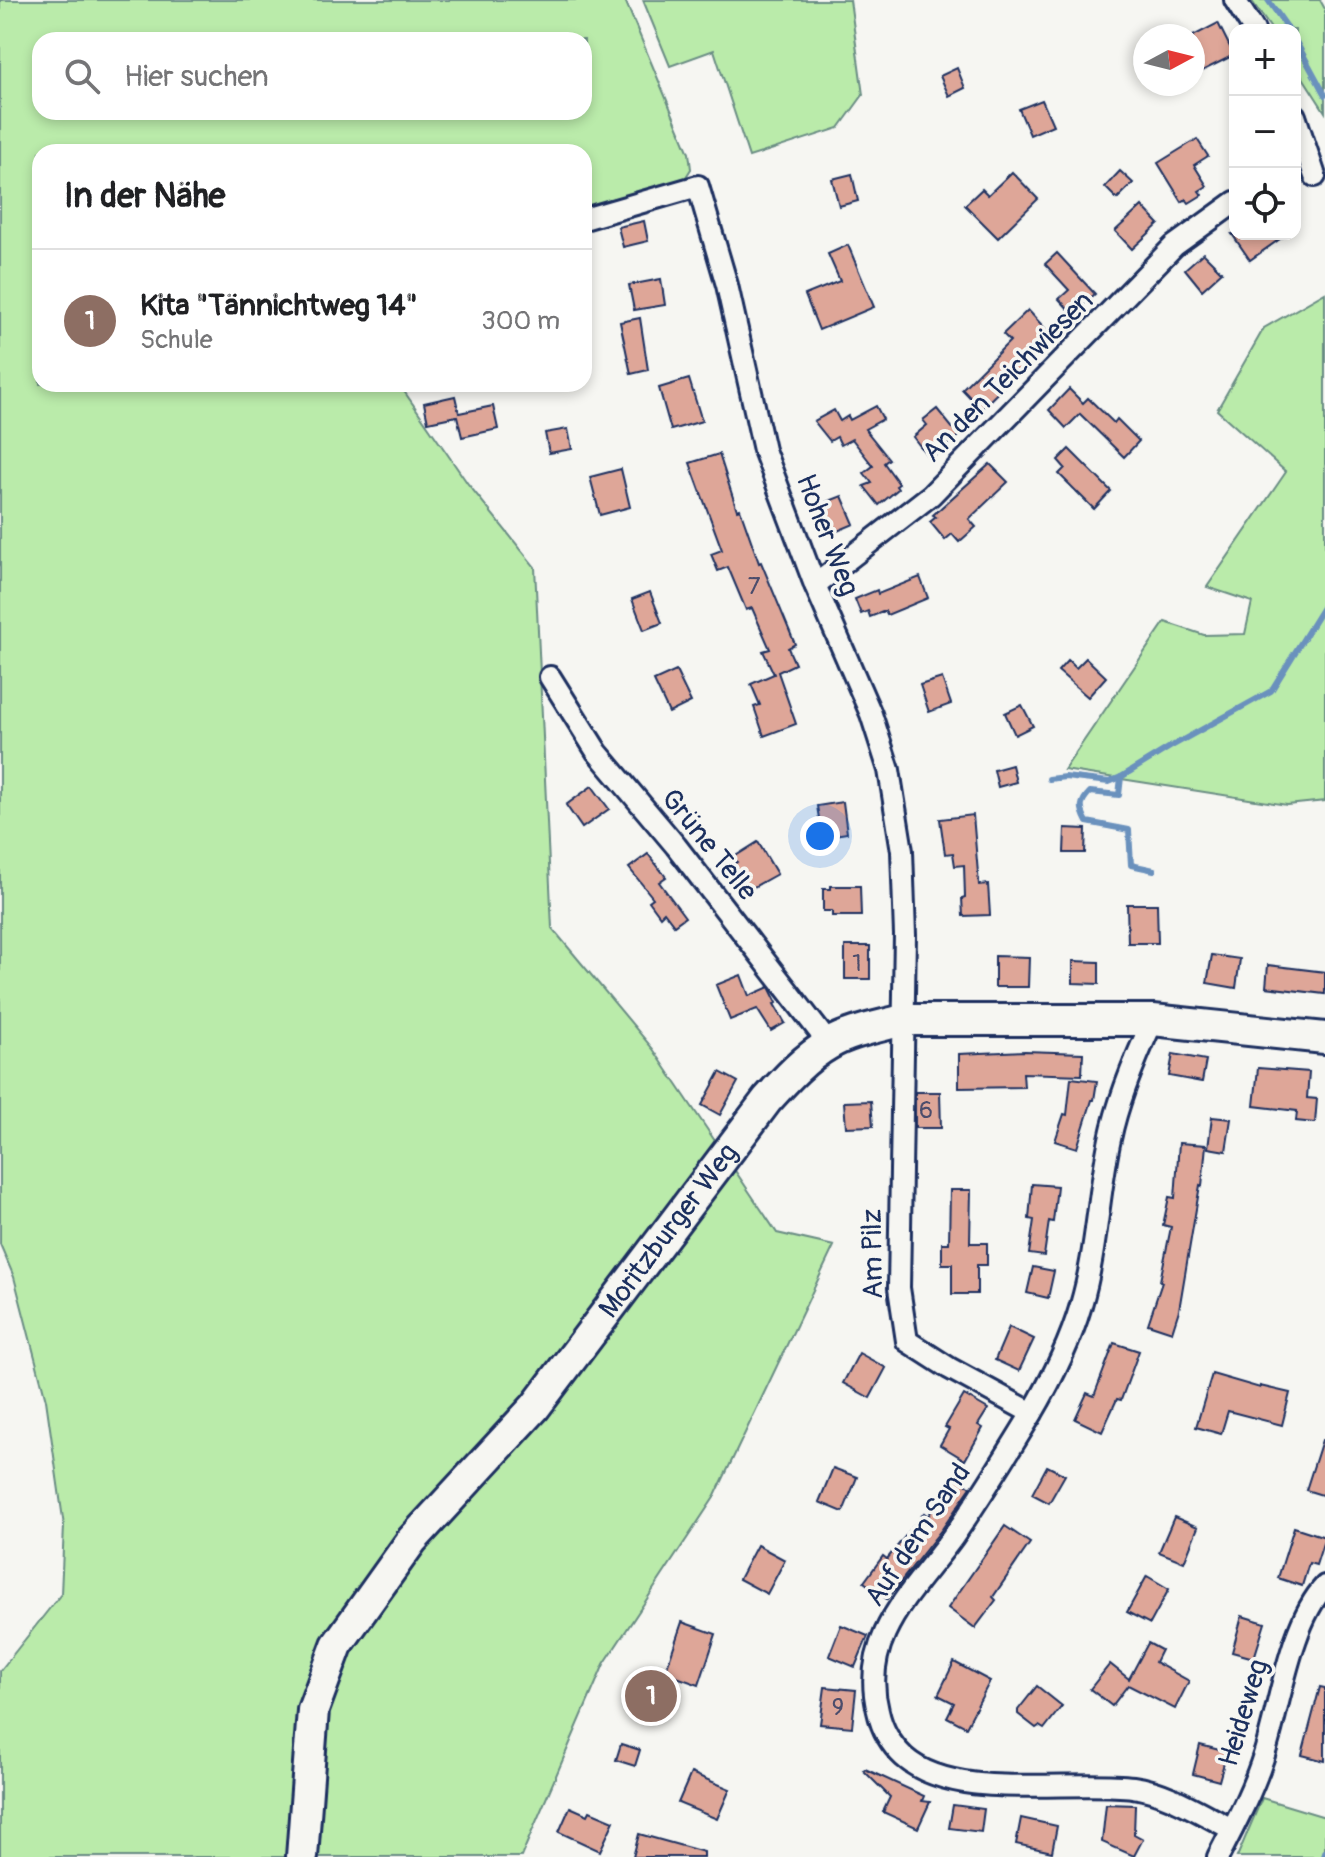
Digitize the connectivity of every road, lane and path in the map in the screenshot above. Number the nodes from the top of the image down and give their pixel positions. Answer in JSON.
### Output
{"nodes":[{"id":1,"x":1235,"y":0,"type":"edge"},
{"id":2,"x":1250,"y":24,"type":"edge"},
{"id":3,"x":1301,"y":138,"type":"edge"},
{"id":4,"x":1312,"y":177,"type":"edge"},
{"id":5,"x":1229,"y":206,"type":"edge"},
{"id":6,"x":592,"y":217,"type":"edge"},
{"id":7,"x":815,"y":585,"type":"junction"},
{"id":8,"x":550,"y":677,"type":"dead end"},
{"id":9,"x":903,"y":1020,"type":"junction"},
{"id":10,"x":1153,"y":1020,"type":"junction"},
{"id":11,"x":1325,"y":1038,"type":"edge"},
{"id":12,"x":829,"y":1044,"type":"junction"},
{"id":13,"x":1032,"y":1413,"type":"junction"},
{"id":14,"x":1325,"y":1586,"type":"edge"},
{"id":15,"x":1232,"y":1829,"type":"junction"},
{"id":16,"x":302,"y":1857,"type":"edge"},
{"id":17,"x":1218,"y":1857,"type":"edge"}],
"edges":[{"from":1,"to":2,"type":"street"},
{"from":3,"to":4,"type":"street"},
{"from":5,"to":7,"type":"street","name":"An den Teichwiesen"},
{"from":6,"to":7,"type":"street","name":"Hoher Weg"},
{"from":7,"to":9,"type":"street","name":"Hoher Weg"},
{"from":8,"to":12,"type":"street","name":"Grüne Telle"},
{"from":9,"to":10,"type":"street","name":"Moritzburger Weg"},
{"from":9,"to":12,"type":"street","name":"Moritzburger Weg"},
{"from":9,"to":13,"type":"street","name":"Am Pilz"},
{"from":10,"to":11,"type":"street","name":"Moritzburger Weg"},
{"from":10,"to":13,"type":"street","name":"Auf dem Sand"},
{"from":12,"to":16,"type":"street","name":"Moritzburger Weg"},
{"from":13,"to":15,"type":"street","name":"Auf dem Sand"},
{"from":14,"to":15,"type":"street","name":"Heideweg"},
{"from":15,"to":17,"type":"street","name":"Heideweg"}]}
